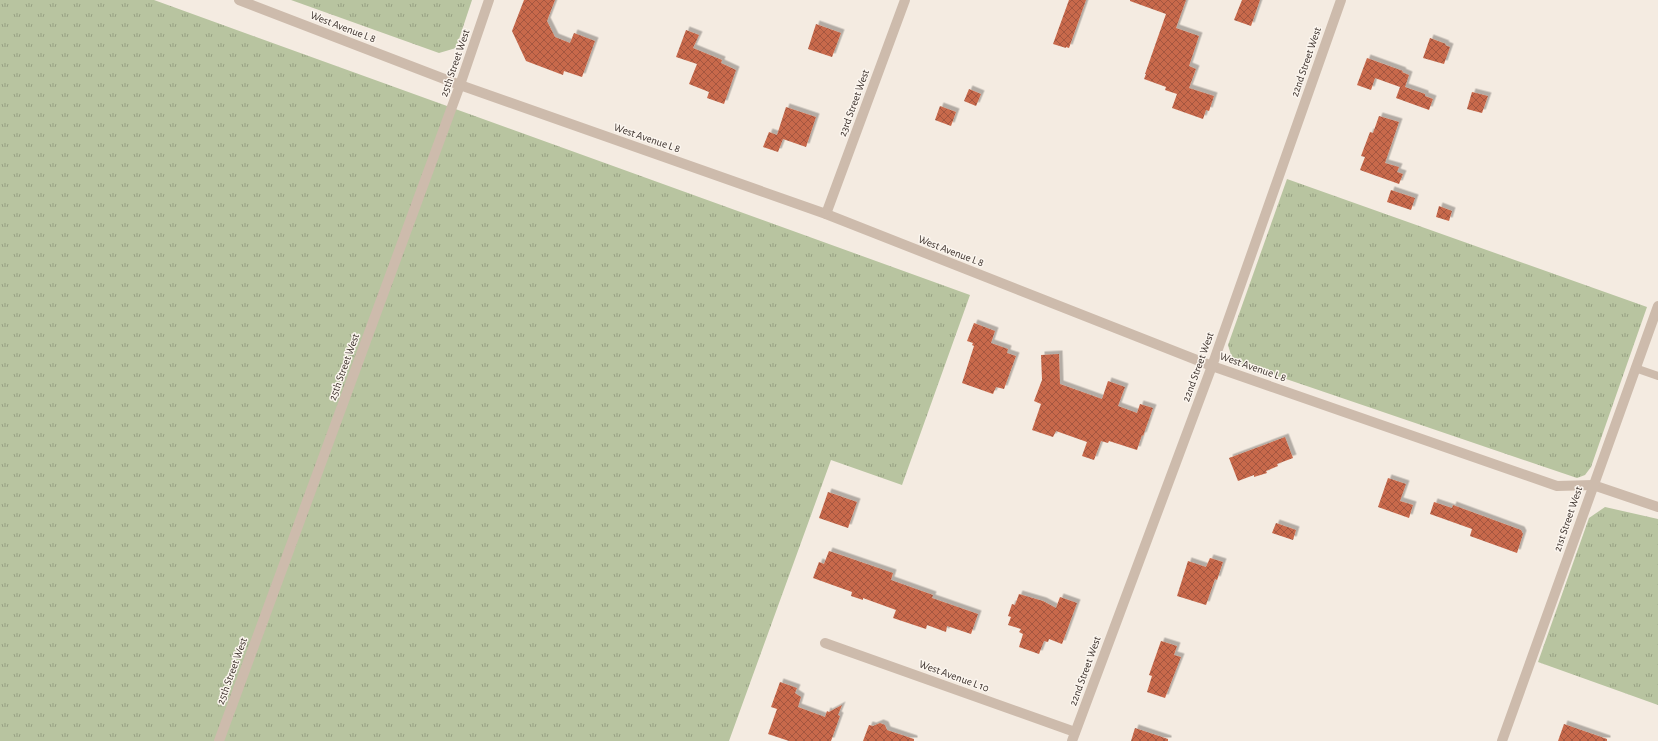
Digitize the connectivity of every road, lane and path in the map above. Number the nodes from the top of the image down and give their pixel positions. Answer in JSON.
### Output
{"nodes":[{"id":1,"x":239,"y":0,"type":"edge"},
{"id":2,"x":489,"y":0,"type":"edge"},
{"id":3,"x":905,"y":0,"type":"edge"},
{"id":4,"x":1341,"y":0,"type":"edge"},
{"id":5,"x":460,"y":85,"type":"junction"},
{"id":6,"x":826,"y":214,"type":"junction"},
{"id":7,"x":1658,"y":306,"type":"edge"},
{"id":8,"x":1212,"y":366,"type":"junction"},
{"id":9,"x":1635,"y":368,"type":"junction"},
{"id":10,"x":1658,"y":376,"type":"edge"},
{"id":11,"x":1593,"y":486,"type":"junction"},
{"id":12,"x":1658,"y":507,"type":"edge"},
{"id":13,"x":825,"y":642,"type":"dead end"},
{"id":14,"x":1074,"y":736,"type":"edge"},
{"id":15,"x":219,"y":741,"type":"edge"},
{"id":16,"x":1502,"y":741,"type":"edge"}],
"edges":[{"from":1,"to":5,"type":"street","name":"West Avenue L 8"},
{"from":2,"to":5,"type":"street","name":"25th Street West"},
{"from":3,"to":6,"type":"street","name":"23rd Street West"},
{"from":4,"to":8,"type":"street","name":"22nd Street West"},
{"from":5,"to":6,"type":"street","name":"West Avenue L 8"},
{"from":5,"to":15,"type":"street","name":"25th Street West"},
{"from":6,"to":8,"type":"street","name":"West Avenue L 8"},
{"from":7,"to":9,"type":"street","name":"21st Street West"},
{"from":8,"to":11,"type":"street","name":"West Avenue L 8"},
{"from":8,"to":14,"type":"street","name":"22nd Street West"},
{"from":9,"to":10,"type":"lane"},
{"from":9,"to":11,"type":"street","name":"21st Street West"},
{"from":11,"to":12,"type":"street","name":"West Avenue L 8"},
{"from":11,"to":16,"type":"street","name":"21st Street West"},
{"from":13,"to":14,"type":"street","name":"West Avenue L 10"}]}
